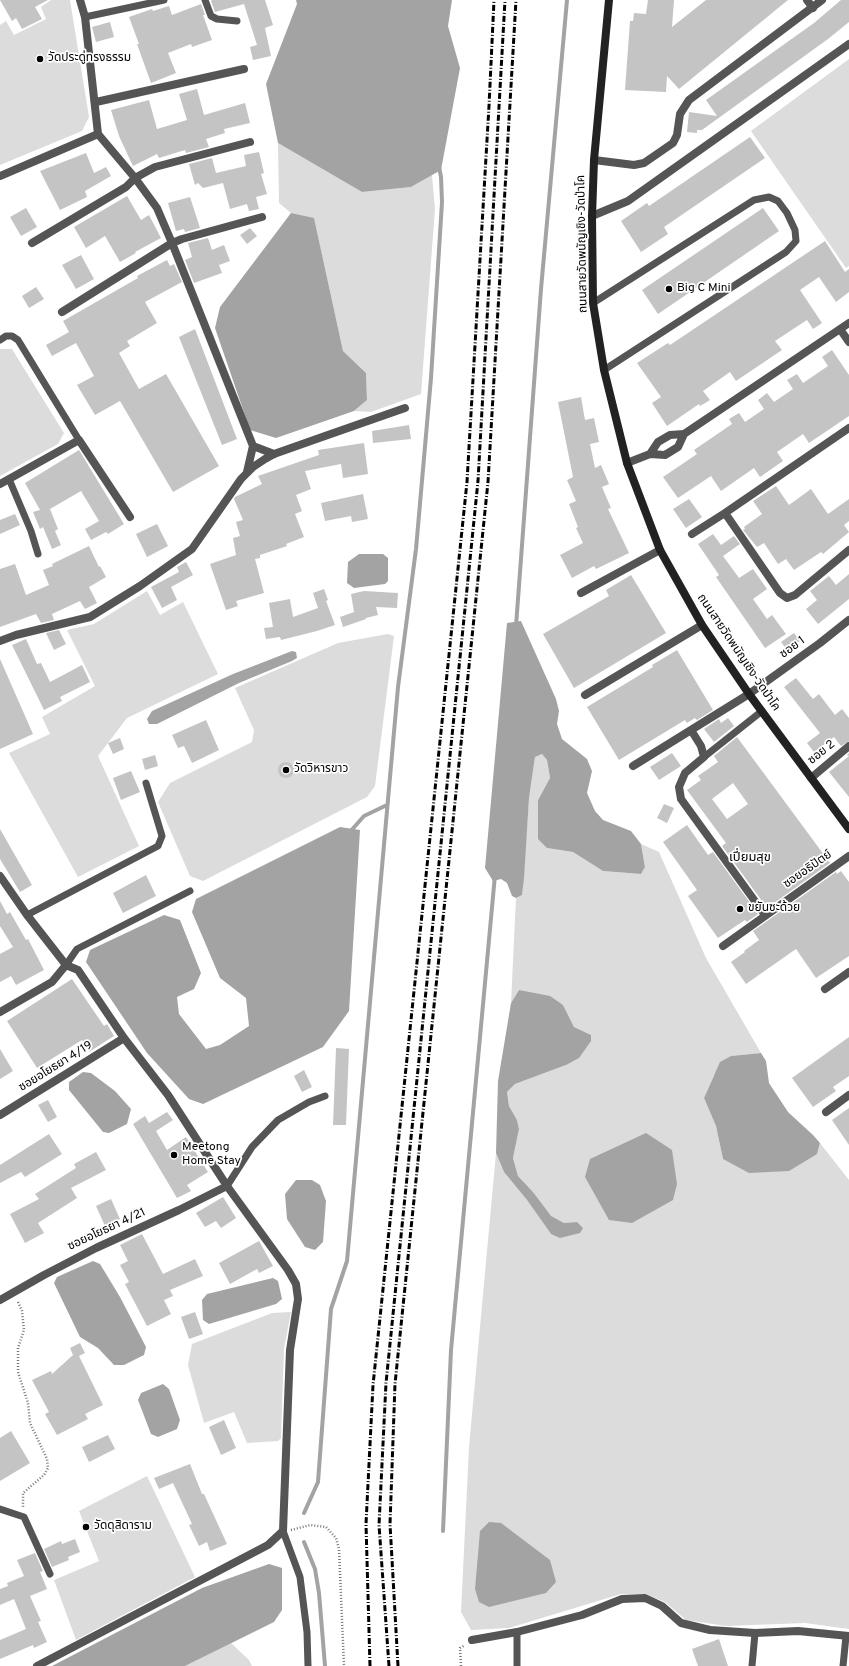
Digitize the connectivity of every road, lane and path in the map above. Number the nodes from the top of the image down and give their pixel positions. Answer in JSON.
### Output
{"nodes":[{"id":1,"x":80,"y":0,"type":"edge"},
{"id":2,"x":164,"y":0,"type":"edge"},
{"id":3,"x":205,"y":0,"type":"edge"},
{"id":4,"x":609,"y":0,"type":"edge"},
{"id":5,"x":807,"y":0,"type":"edge"},
{"id":6,"x":822,"y":0,"type":"edge"},
{"id":7,"x":813,"y":8,"type":"junction"},
{"id":8,"x":84,"y":17,"type":"junction"},
{"id":9,"x":237,"y":22,"type":"dead end"},
{"id":10,"x":849,"y":44,"type":"edge"},
{"id":11,"x":244,"y":68,"type":"dead end"},
{"id":12,"x":96,"y":102,"type":"junction"},
{"id":13,"x":98,"y":134,"type":"junction"},
{"id":14,"x":250,"y":142,"type":"dead end"},
{"id":15,"x":594,"y":160,"type":"junction"},
{"id":16,"x":0,"y":176,"type":"edge"},
{"id":17,"x":135,"y":178,"type":"junction"},
{"id":18,"x":592,"y":216,"type":"junction"},
{"id":19,"x":262,"y":217,"type":"dead end"},
{"id":20,"x":172,"y":243,"type":"junction"},
{"id":21,"x":32,"y":244,"type":"dead end"},
{"id":22,"x":593,"y":302,"type":"junction"},
{"id":23,"x":62,"y":312,"type":"dead end"},
{"id":24,"x":849,"y":323,"type":"edge"},
{"id":25,"x":840,"y":329,"type":"junction"},
{"id":26,"x":0,"y":340,"type":"edge"},
{"id":27,"x":849,"y":342,"type":"edge"},
{"id":28,"x":604,"y":370,"type":"junction"},
{"id":29,"x":405,"y":408,"type":"dead end"},
{"id":30,"x":849,"y":428,"type":"edge"},
{"id":31,"x":684,"y":434,"type":"junction"},
{"id":32,"x":79,"y":440,"type":"junction"},
{"id":33,"x":253,"y":446,"type":"junction"},
{"id":34,"x":274,"y":454,"type":"junction"},
{"id":35,"x":650,"y":454,"type":"junction"},
{"id":36,"x":627,"y":463,"type":"junction"},
{"id":37,"x":247,"y":473,"type":"junction"},
{"id":38,"x":9,"y":479,"type":"junction"},
{"id":39,"x":0,"y":484,"type":"edge"},
{"id":40,"x":725,"y":513,"type":"junction"},
{"id":41,"x":130,"y":517,"type":"dead end"},
{"id":42,"x":692,"y":534,"type":"dead end"},
{"id":43,"x":660,"y":550,"type":"junction"},
{"id":44,"x":849,"y":550,"type":"edge"},
{"id":45,"x":38,"y":554,"type":"dead end"},
{"id":46,"x":581,"y":592,"type":"dead end"},
{"id":47,"x":849,"y":620,"type":"edge"},
{"id":48,"x":702,"y":625,"type":"junction"},
{"id":49,"x":0,"y":641,"type":"edge"},
{"id":50,"x":749,"y":694,"type":"junction"},
{"id":51,"x":585,"y":695,"type":"dead end"},
{"id":52,"x":762,"y":711,"type":"junction"},
{"id":53,"x":691,"y":730,"type":"junction"},
{"id":54,"x":849,"y":746,"type":"edge"},
{"id":55,"x":704,"y":757,"type":"junction"},
{"id":56,"x":633,"y":766,"type":"dead end"},
{"id":57,"x":811,"y":778,"type":"junction"},
{"id":58,"x":146,"y":783,"type":"dead end"},
{"id":59,"x":849,"y":829,"type":"edge"},
{"id":60,"x":849,"y":856,"type":"edge"},
{"id":61,"x":0,"y":876,"type":"edge"},
{"id":62,"x":190,"y":891,"type":"dead end"},
{"id":63,"x":27,"y":915,"type":"junction"},
{"id":64,"x":765,"y":915,"type":"junction"},
{"id":65,"x":723,"y":946,"type":"dead end"},
{"id":66,"x":66,"y":965,"type":"junction"},
{"id":67,"x":849,"y":972,"type":"edge"},
{"id":68,"x":825,"y":989,"type":"dead end"},
{"id":69,"x":0,"y":1012,"type":"edge"},
{"id":70,"x":124,"y":1038,"type":"junction"},
{"id":71,"x":849,"y":1095,"type":"edge"},
{"id":72,"x":325,"y":1096,"type":"dead end"},
{"id":73,"x":826,"y":1112,"type":"dead end"},
{"id":74,"x":0,"y":1115,"type":"edge"},
{"id":75,"x":227,"y":1186,"type":"junction"},
{"id":76,"x":13,"y":1292,"type":"junction"},
{"id":77,"x":0,"y":1300,"type":"edge"},
{"id":78,"x":0,"y":1509,"type":"edge"},
{"id":79,"x":24,"y":1517,"type":"junction"},
{"id":80,"x":283,"y":1531,"type":"junction"},
{"id":81,"x":50,"y":1574,"type":"dead end"},
{"id":82,"x":517,"y":1632,"type":"junction"},
{"id":83,"x":755,"y":1633,"type":"junction"},
{"id":84,"x":848,"y":1636,"type":"edge"},
{"id":85,"x":472,"y":1640,"type":"joint"},
{"id":86,"x":36,"y":1666,"type":"edge"},
{"id":87,"x":308,"y":1666,"type":"edge"},
{"id":88,"x":344,"y":1666,"type":"edge"},
{"id":89,"x":461,"y":1666,"type":"edge"},
{"id":90,"x":517,"y":1666,"type":"edge"},
{"id":91,"x":752,"y":1666,"type":"edge"},
{"id":92,"x":843,"y":1666,"type":"edge"}],
"edges":[{"from":1,"to":8,"type":"street"},
{"from":2,"to":8,"type":"lane"},
{"from":3,"to":9,"type":"lane"},
{"from":4,"to":15,"type":"main road","name":"ถนนสายวัดพนัญเชิง-วัดป่าโค"},
{"from":5,"to":7,"type":"street"},
{"from":6,"to":7,"type":"street"},
{"from":7,"to":15,"type":"street"},
{"from":8,"to":12,"type":"street"},
{"from":10,"to":18,"type":"street"},
{"from":11,"to":12,"type":"street"},
{"from":12,"to":13,"type":"street"},
{"from":13,"to":16,"type":"street"},
{"from":13,"to":17,"type":"street"},
{"from":14,"to":17,"type":"street"},
{"from":15,"to":18,"type":"main road","name":"ถนนสายวัดพนัญเชิง-วัดป่าโค"},
{"from":17,"to":20,"type":"street"},
{"from":17,"to":21,"type":"street"},
{"from":18,"to":22,"type":"main road","name":"ถนนสายวัดพนัญเชิง-วัดป่าโค"},
{"from":19,"to":20,"type":"street"},
{"from":20,"to":23,"type":"street"},
{"from":20,"to":33,"type":"street"},
{"from":22,"to":28,"type":"main road","name":"ถนนสายวัดพนัญเชิง-วัดป่าโค"},
{"from":22,"to":28,"type":"lane"},
{"from":24,"to":25,"type":"street"},
{"from":25,"to":27,"type":"street"},
{"from":25,"to":31,"type":"street"},
{"from":26,"to":32,"type":"lane"},
{"from":28,"to":36,"type":"main road","name":"ถนนสายวัดพนัญเชิง-วัดป่าโค"},
{"from":29,"to":34,"type":"street"},
{"from":30,"to":40,"type":"street"},
{"from":31,"to":35,"type":"street"},
{"from":31,"to":35,"type":"street"},
{"from":32,"to":38,"type":"street"},
{"from":32,"to":41,"type":"street"},
{"from":33,"to":34,"type":"street"},
{"from":33,"to":37,"type":"street"},
{"from":34,"to":37,"type":"street"},
{"from":35,"to":36,"type":"street"},
{"from":36,"to":43,"type":"main road","name":"ถนนสายวัดพนัญเชิง-วัดป่าโค"},
{"from":37,"to":49,"type":"street"},
{"from":38,"to":39,"type":"street"},
{"from":38,"to":45,"type":"lane"},
{"from":40,"to":42,"type":"street"},
{"from":40,"to":44,"type":"street"},
{"from":43,"to":46,"type":"street"},
{"from":43,"to":48,"type":"main road","name":"ถนนสายวัดพนัญเชิง-วัดป่าโค"},
{"from":47,"to":50,"type":"street","name":"ซอย 1"},
{"from":48,"to":50,"type":"main road","name":"ถนนสายวัดพนัญเชิง-วัดป่าโค"},
{"from":48,"to":51,"type":"street"},
{"from":50,"to":52,"type":"main road","name":"ถนนสายวัดพนัญเชิง-วัดป่าโค"},
{"from":50,"to":53,"type":"street","name":"ซอย 1"},
{"from":52,"to":55,"type":"lane"},
{"from":52,"to":57,"type":"main road","name":"ถนนสายวัดพนัญเชิง-วัดป่าโค"},
{"from":53,"to":55,"type":"street"},
{"from":53,"to":56,"type":"street","name":"ซอย 1"},
{"from":54,"to":57,"type":"street","name":"ซอย 2"},
{"from":55,"to":64,"type":"street"},
{"from":57,"to":59,"type":"main road","name":"ถนนสายวัดพนัญเชิง-วัดป่าโค"},
{"from":58,"to":63,"type":"lane"},
{"from":60,"to":64,"type":"street","name":"ซอยอธิปัตย์"},
{"from":61,"to":63,"type":"street"},
{"from":62,"to":66,"type":"lane"},
{"from":63,"to":66,"type":"street"},
{"from":64,"to":65,"type":"street","name":"ซอยอธิปัตย์"},
{"from":66,"to":69,"type":"street"},
{"from":66,"to":70,"type":"street"},
{"from":67,"to":68,"type":"street"},
{"from":70,"to":74,"type":"street","name":"ซอยอโยธยา 4/19"},
{"from":70,"to":75,"type":"street"},
{"from":71,"to":73,"type":"street"},
{"from":72,"to":75,"type":"lane"},
{"from":75,"to":76,"type":"street","name":"ซอยอโยธยา 4/21"},
{"from":75,"to":80,"type":"street"},
{"from":76,"to":77,"type":"street","name":"ซอยอโยธยา 4/21"},
{"from":76,"to":79,"type":"path"},
{"from":78,"to":79,"type":"lane"},
{"from":79,"to":81,"type":"lane"},
{"from":80,"to":86,"type":"street"},
{"from":80,"to":87,"type":"lane"},
{"from":80,"to":88,"type":"path"},
{"from":82,"to":83,"type":"street"},
{"from":82,"to":85,"type":"street"},
{"from":82,"to":90,"type":"lane"},
{"from":83,"to":84,"type":"street"},
{"from":83,"to":91,"type":"lane"},
{"from":84,"to":92,"type":"lane"},
{"from":85,"to":89,"type":"path"}]}
